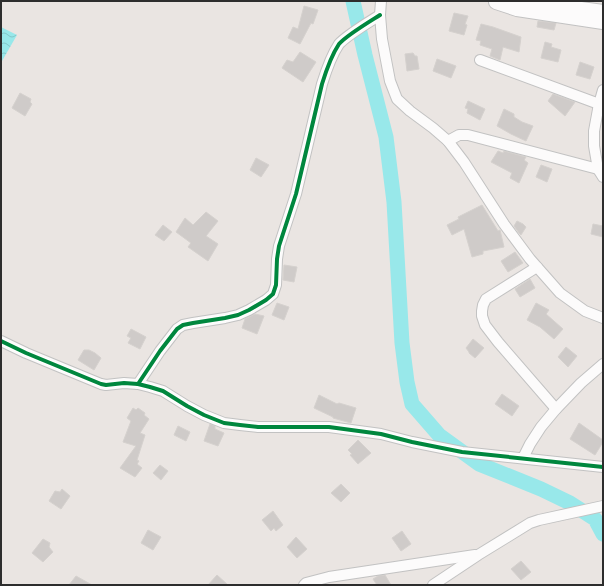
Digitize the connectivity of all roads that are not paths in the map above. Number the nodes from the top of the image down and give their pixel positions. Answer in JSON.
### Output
{"nodes":[{"id":1,"x":381,"y":1,"type":"edge"},
{"id":2,"x":493,"y":1,"type":"edge"},
{"id":3,"x":510,"y":1,"type":"edge"},
{"id":4,"x":523,"y":1,"type":"edge"},
{"id":5,"x":553,"y":3,"type":"edge"},
{"id":6,"x":603,"y":12,"type":"edge"},
{"id":7,"x":380,"y":15,"type":"junction"},
{"id":8,"x":603,"y":22,"type":"edge"},
{"id":9,"x":480,"y":60,"type":"dead end"},
{"id":10,"x":603,"y":90,"type":"edge"},
{"id":11,"x":599,"y":104,"type":"junction"},
{"id":12,"x":448,"y":141,"type":"junction"},
{"id":13,"x":601,"y":173,"type":"edge"},
{"id":14,"x":537,"y":267,"type":"junction"},
{"id":15,"x":603,"y":318,"type":"edge"},
{"id":16,"x":1,"y":341,"type":"edge"},
{"id":17,"x":603,"y":364,"type":"edge"},
{"id":18,"x":138,"y":384,"type":"junction"},
{"id":19,"x":556,"y":409,"type":"junction"},
{"id":20,"x":523,"y":458,"type":"junction"},
{"id":21,"x":603,"y":467,"type":"edge"},
{"id":22,"x":603,"y":506,"type":"edge"},
{"id":23,"x":478,"y":555,"type":"junction"},
{"id":24,"x":304,"y":585,"type":"edge"},
{"id":25,"x":433,"y":585,"type":"edge"}],
"edges":[{"from":1,"to":7,"type":"street"},
{"from":2,"to":3,"type":"main road"},
{"from":2,"to":8,"type":"main road"},
{"from":4,"to":5,"type":"main road"},
{"from":5,"to":6,"type":"main road"},
{"from":7,"to":12,"type":"street"},
{"from":7,"to":18,"type":"street"},
{"from":9,"to":11,"type":"street"},
{"from":10,"to":11,"type":"street"},
{"from":11,"to":13,"type":"street"},
{"from":12,"to":13,"type":"street"},
{"from":12,"to":14,"type":"street"},
{"from":14,"to":15,"type":"street"},
{"from":14,"to":19,"type":"street"},
{"from":16,"to":18,"type":"street"},
{"from":17,"to":19,"type":"street"},
{"from":18,"to":20,"type":"street"},
{"from":19,"to":20,"type":"street"},
{"from":20,"to":21,"type":"street"},
{"from":22,"to":23,"type":"street"},
{"from":23,"to":24,"type":"street"},
{"from":23,"to":25,"type":"street"}]}
